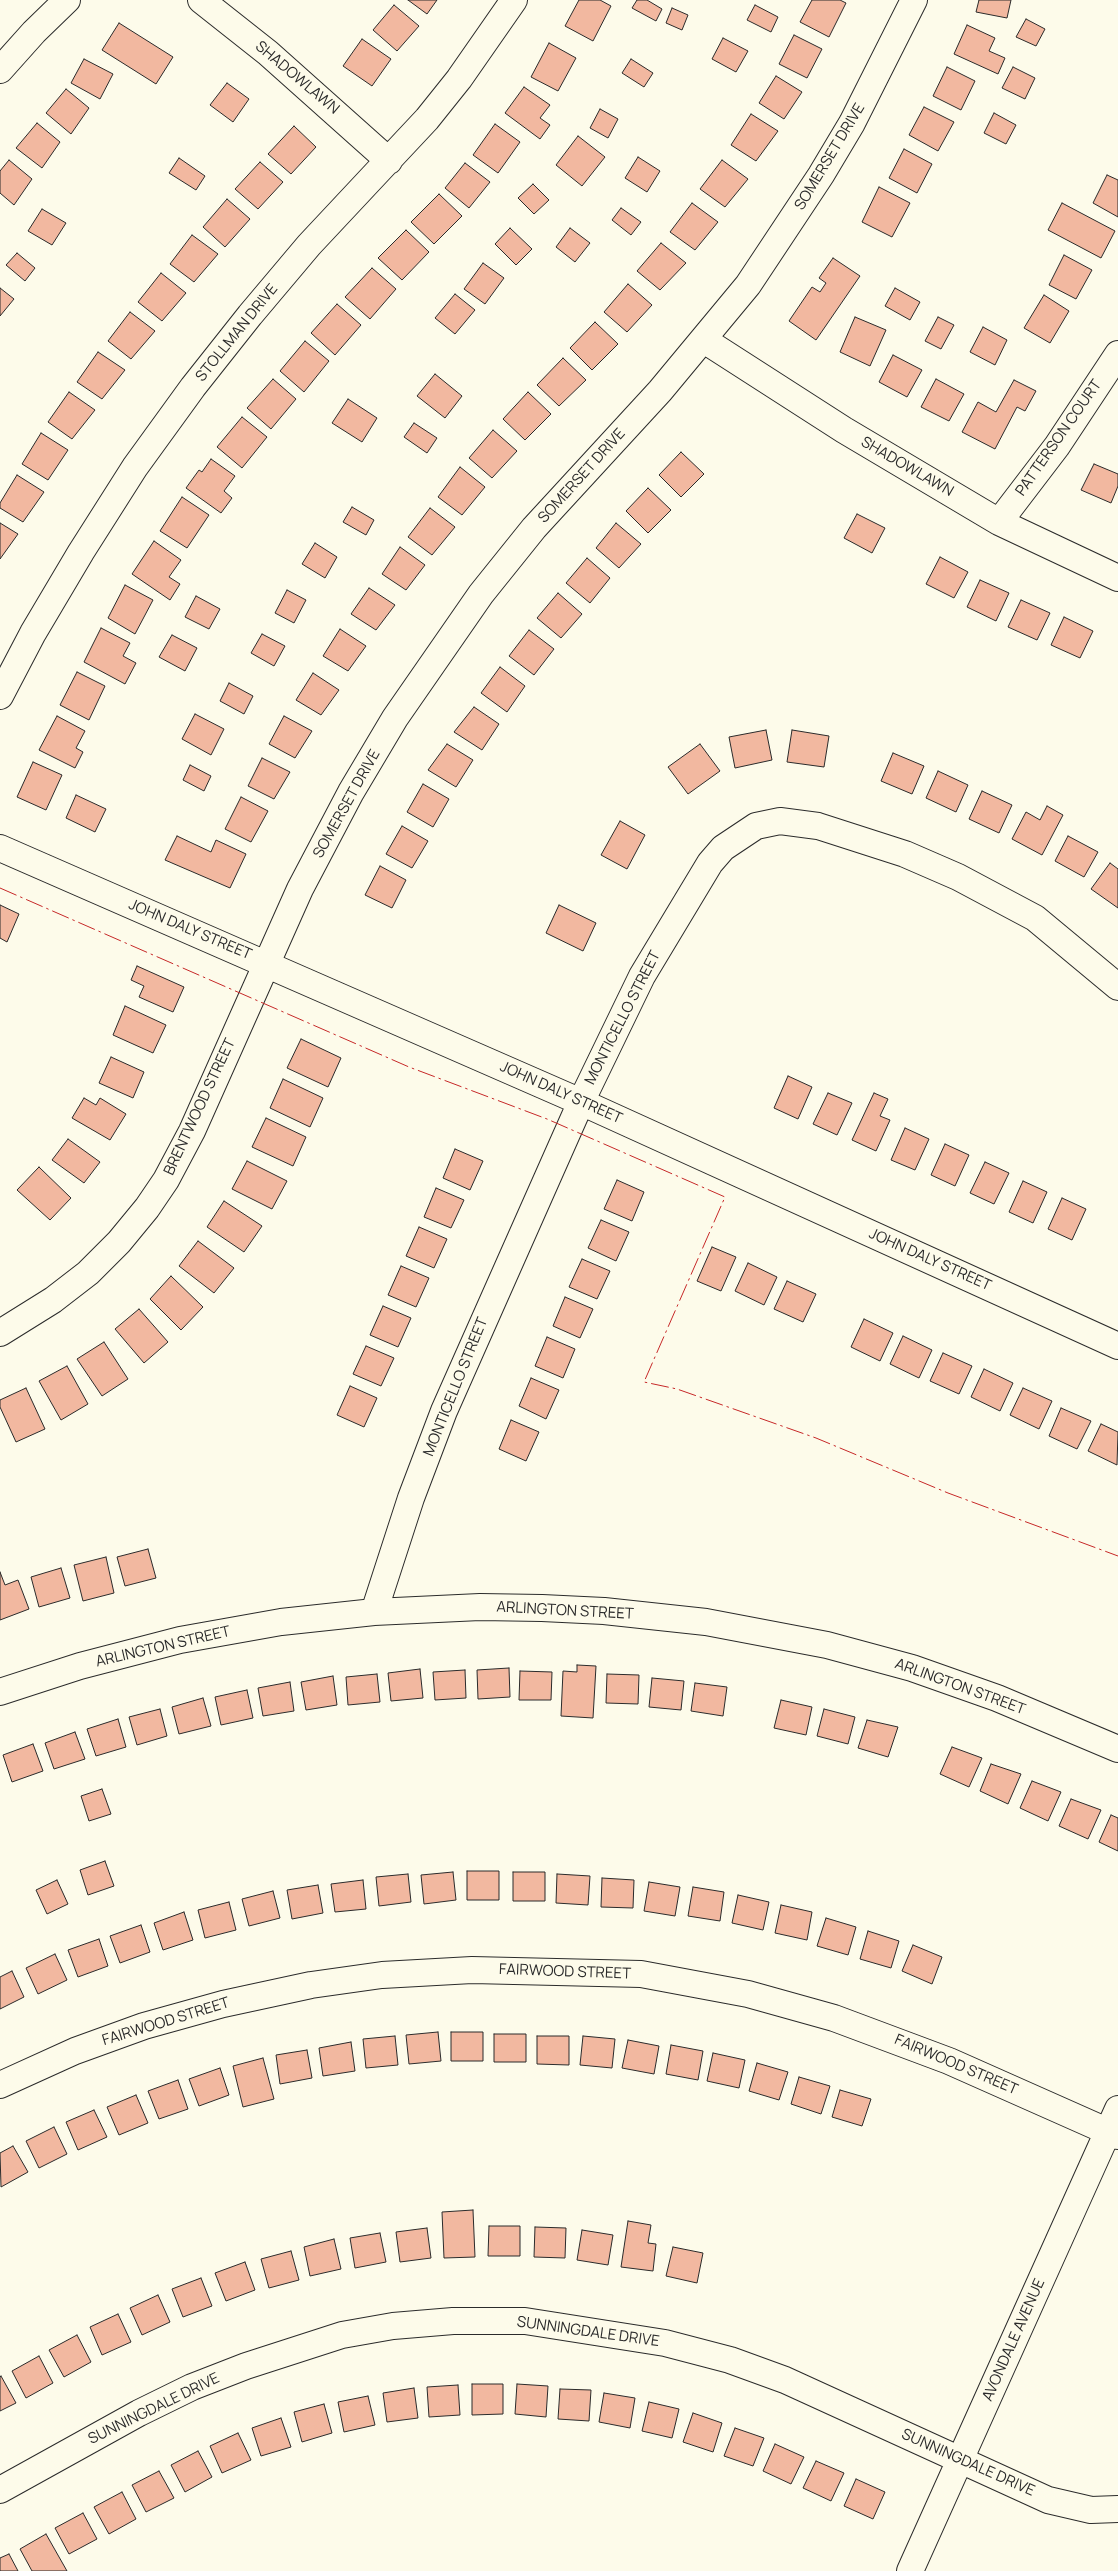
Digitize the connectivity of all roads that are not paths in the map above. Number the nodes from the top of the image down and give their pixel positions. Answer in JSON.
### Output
{"nodes":[{"id":1,"x":67,"y":0,"type":"edge"},
{"id":2,"x":201,"y":0,"type":"edge"},
{"id":3,"x":514,"y":0,"type":"edge"},
{"id":4,"x":914,"y":0,"type":"edge"},
{"id":5,"x":0,"y":70,"type":"edge"},
{"id":6,"x":389,"y":161,"type":"junction"},
{"id":7,"x":704,"y":340,"type":"junction"},
{"id":8,"x":1118,"y":354,"type":"edge"},
{"id":9,"x":999,"y":522,"type":"junction"},
{"id":10,"x":1118,"y":578,"type":"edge"},
{"id":11,"x":0,"y":696,"type":"edge"},
{"id":12,"x":0,"y":848,"type":"edge"},
{"id":13,"x":266,"y":963,"type":"junction"},
{"id":14,"x":1118,"y":986,"type":"edge"},
{"id":15,"x":581,"y":1102,"type":"junction"},
{"id":16,"x":0,"y":1333,"type":"edge"},
{"id":17,"x":1118,"y":1346,"type":"edge"},
{"id":18,"x":374,"y":1612,"type":"junction"},
{"id":19,"x":0,"y":1692,"type":"edge"},
{"id":20,"x":1118,"y":1749,"type":"edge"},
{"id":21,"x":0,"y":2084,"type":"edge"},
{"id":22,"x":1115,"y":2126,"type":"edge"},
{"id":23,"x":960,"y":2460,"type":"junction"},
{"id":24,"x":0,"y":2490,"type":"edge"},
{"id":25,"x":1118,"y":2508,"type":"edge"},
{"id":26,"x":910,"y":2571,"type":"edge"}],
"edges":[{"from":1,"to":5,"type":"street"},
{"from":2,"to":6,"type":"street","name":"SHADOWLAWN"},
{"from":3,"to":6,"type":"street","name":"STOLLMAN DRIVE"},
{"from":4,"to":7,"type":"street","name":"SOMERSET DRIVE"},
{"from":6,"to":11,"type":"street","name":"STOLLMAN DRIVE"},
{"from":7,"to":9,"type":"street","name":"SHADOWLAWN"},
{"from":7,"to":13,"type":"street","name":"SOMERSET DRIVE"},
{"from":8,"to":9,"type":"street","name":"PATTERSON COURT"},
{"from":9,"to":10,"type":"street","name":"SHADOWLAWN"},
{"from":12,"to":13,"type":"street","name":"JOHN DALY STREET"},
{"from":13,"to":15,"type":"street","name":"JOHN DALY STREET"},
{"from":13,"to":16,"type":"street","name":"BRENTWOOD STREET"},
{"from":14,"to":15,"type":"street","name":"MONTICELLO STREET"},
{"from":15,"to":17,"type":"street","name":"JOHN DALY STREET"},
{"from":15,"to":18,"type":"street","name":"MONTICELLO STREET"},
{"from":18,"to":19,"type":"street","name":"ARLINGTON STREET"},
{"from":18,"to":20,"type":"street","name":"ARLINGTON STREET"},
{"from":21,"to":22,"type":"street","name":"FAIRWOOD STREET"},
{"from":22,"to":23,"type":"street","name":"AVONDALE AVENUE"},
{"from":23,"to":24,"type":"street","name":"SUNNINGDALE DRIVE"},
{"from":23,"to":25,"type":"street","name":"SUNNINGDALE DRIVE"},
{"from":23,"to":26,"type":"street","name":"AVONDALE AVENUE"}]}
